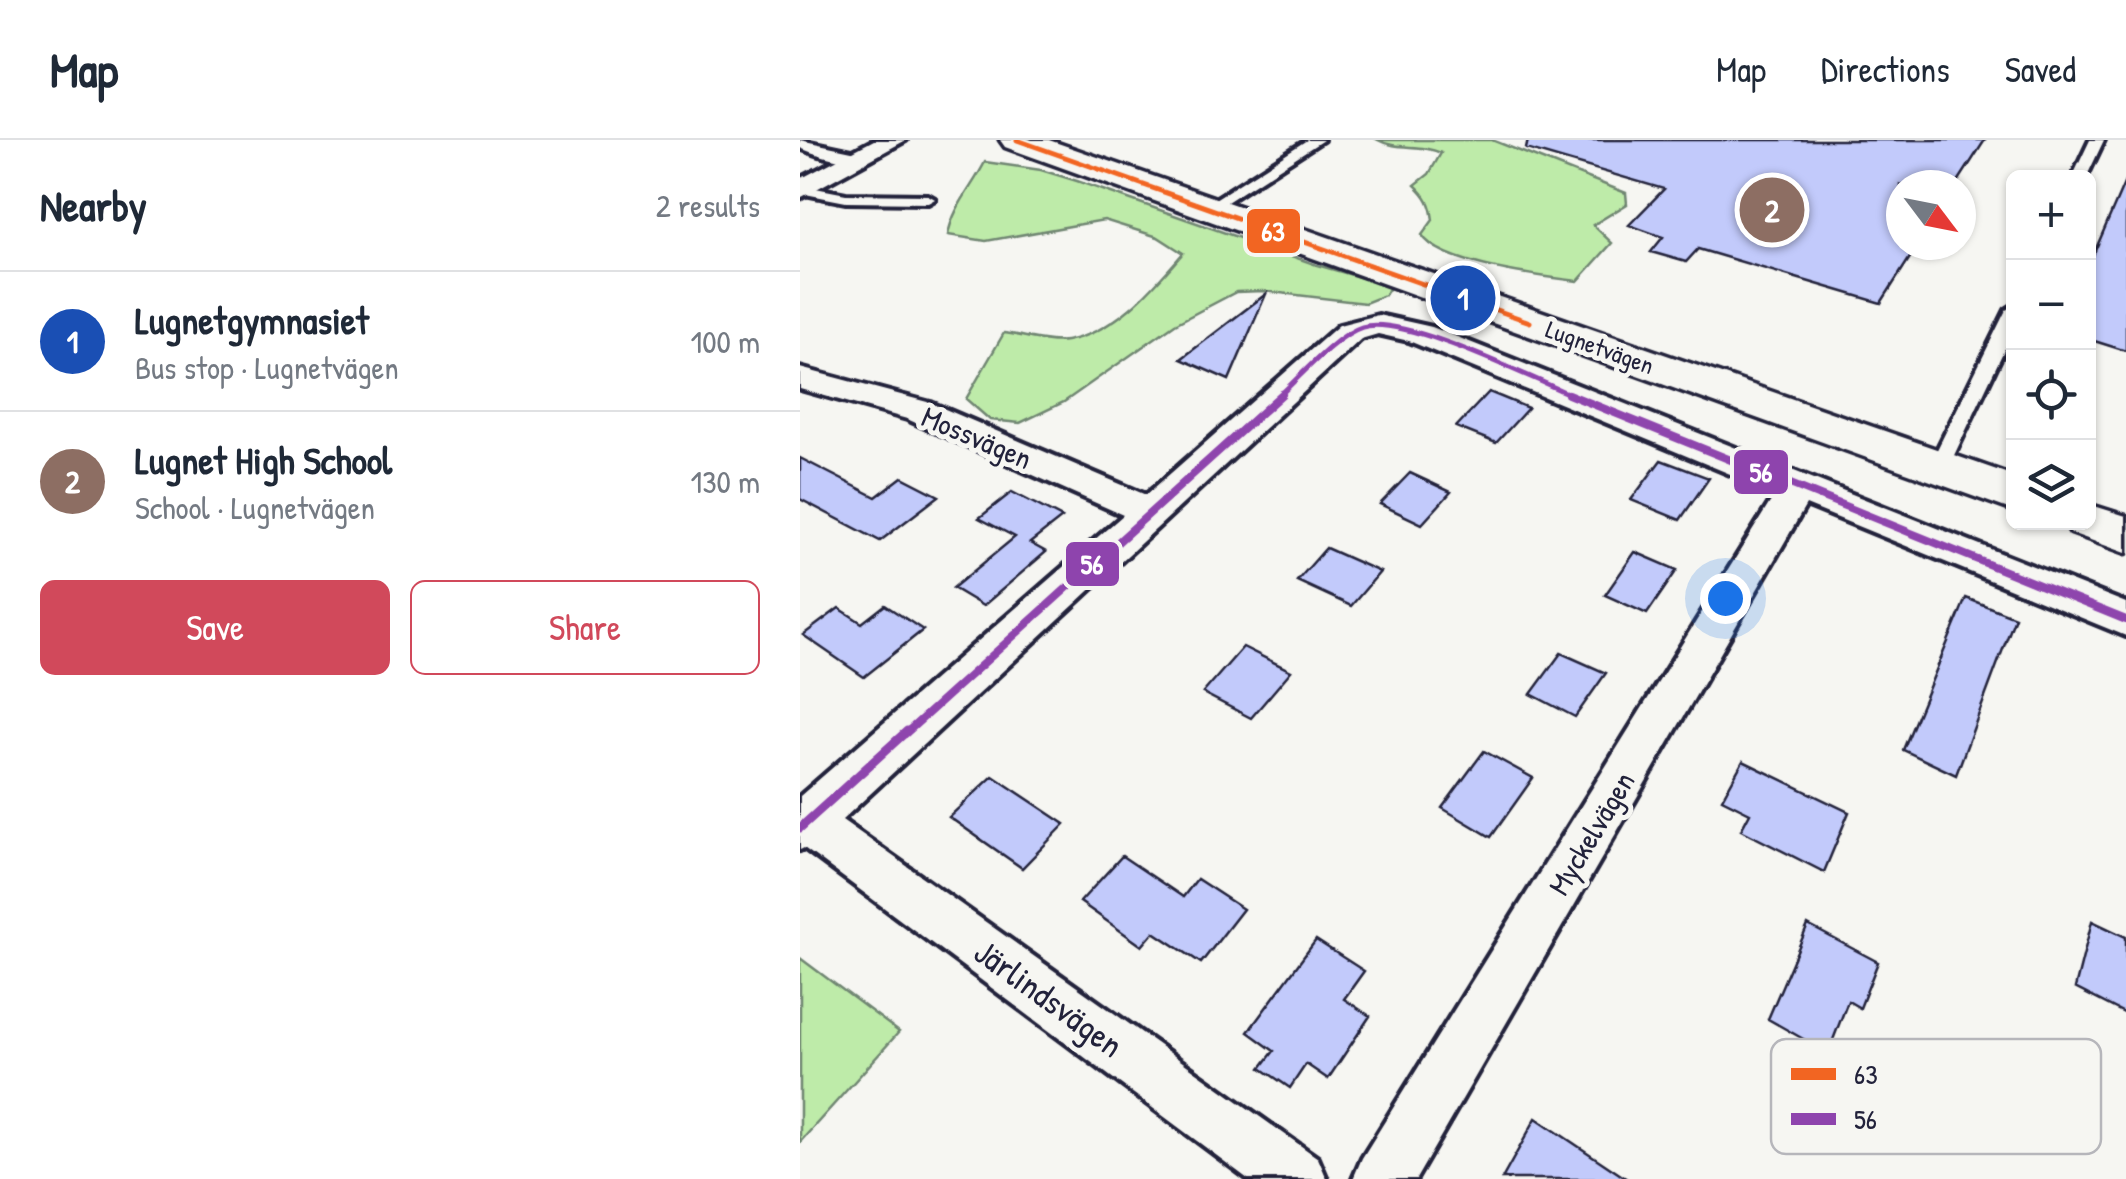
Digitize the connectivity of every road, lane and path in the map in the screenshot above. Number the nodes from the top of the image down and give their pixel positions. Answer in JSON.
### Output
{"nodes":[{"id":1,"x":893,"y":140,"type":"edge"},
{"id":2,"x":1017,"y":140,"type":"edge"},
{"id":3,"x":1316,"y":140,"type":"edge"},
{"id":4,"x":2097,"y":140,"type":"edge"},
{"id":5,"x":800,"y":142,"type":"edge"},
{"id":6,"x":861,"y":156,"type":"junction"},
{"id":7,"x":2082,"y":170,"type":"edge"},
{"id":8,"x":801,"y":189,"type":"edge"},
{"id":9,"x":928,"y":200,"type":"dead end"},
{"id":10,"x":1208,"y":208,"type":"junction"},
{"id":11,"x":2006,"y":327,"type":"edge"},
{"id":12,"x":800,"y":378,"type":"edge"},
{"id":13,"x":1938,"y":468,"type":"junction"},
{"id":14,"x":1798,"y":487,"type":"junction"},
{"id":15,"x":2006,"y":491,"type":"edge"},
{"id":16,"x":1149,"y":511,"type":"junction"},
{"id":17,"x":2096,"y":524,"type":"edge"},
{"id":18,"x":2126,"y":534,"type":"edge"},
{"id":19,"x":2126,"y":620,"type":"edge"},
{"id":20,"x":802,"y":822,"type":"edge"},
{"id":21,"x":1298,"y":1179,"type":"edge"},
{"id":22,"x":1383,"y":1179,"type":"edge"}],
"edges":[{"from":1,"to":6,"type":"street"},
{"from":2,"to":10,"type":"street","name":"Lugnetvägen"},
{"from":3,"to":10,"type":"lane"},
{"from":4,"to":7,"type":"lane"},
{"from":5,"to":6,"type":"lane"},
{"from":6,"to":8,"type":"street"},
{"from":8,"to":9,"type":"lane"},
{"from":10,"to":13,"type":"street","name":"Lugnetvägen"},
{"from":11,"to":13,"type":"lane"},
{"from":12,"to":16,"type":"street","name":"Mossvägen"},
{"from":13,"to":15,"type":"street","name":"Lugnetvägen"},
{"from":14,"to":16,"type":"street"},
{"from":14,"to":19,"type":"street"},
{"from":14,"to":22,"type":"street","name":"Myckelvägen"},
{"from":16,"to":20,"type":"street"},
{"from":17,"to":18,"type":"street"},
{"from":20,"to":21,"type":"street","name":"Järlindsvägen"}]}
